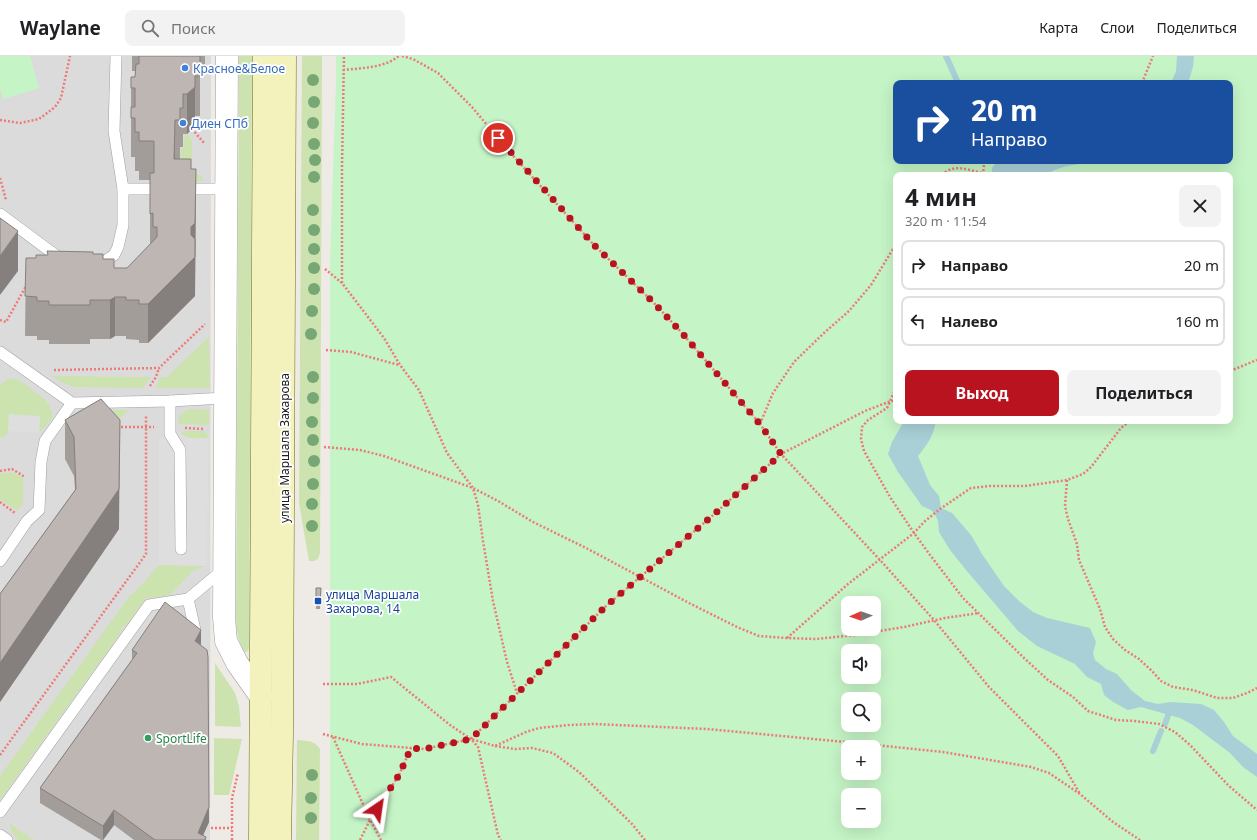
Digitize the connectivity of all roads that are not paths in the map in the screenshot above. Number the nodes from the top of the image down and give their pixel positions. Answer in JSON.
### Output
{"nodes":[{"id":1,"x":116,"y":56,"type":"edge"},
{"id":2,"x":227,"y":56,"type":"edge"},
{"id":3,"x":264,"y":56,"type":"edge"},
{"id":4,"x":285,"y":56,"type":"edge"},
{"id":5,"x":124,"y":189,"type":"junction"},
{"id":6,"x":154,"y":189,"type":"edge"},
{"id":7,"x":174,"y":189,"type":"edge"},
{"id":8,"x":226,"y":190,"type":"junction"},
{"id":9,"x":0,"y":214,"type":"edge"},
{"id":10,"x":69,"y":262,"type":"edge"},
{"id":11,"x":83,"y":264,"type":"edge"},
{"id":12,"x":0,"y":352,"type":"edge"},
{"id":13,"x":225,"y":398,"type":"junction"},
{"id":14,"x":170,"y":401,"type":"junction"},
{"id":15,"x":72,"y":403,"type":"junction"},
{"id":16,"x":181,"y":549,"type":"dead end"},
{"id":17,"x":0,"y":562,"type":"edge"},
{"id":18,"x":224,"y":568,"type":"junction"},
{"id":19,"x":188,"y":599,"type":"junction"},
{"id":20,"x":193,"y":639,"type":"edge"},
{"id":21,"x":261,"y":697,"type":"junction"},
{"id":22,"x":0,"y":812,"type":"edge"},
{"id":23,"x":0,"y":835,"type":"edge"},
{"id":24,"x":7,"y":840,"type":"edge"},
{"id":25,"x":260,"y":840,"type":"edge"},
{"id":26,"x":280,"y":840,"type":"edge"}],
"edges":[{"from":1,"to":5,"type":"lane"},
{"from":2,"to":8,"type":"street"},
{"from":3,"to":21,"type":"street","name":"улица Маршала Захарова"},
{"from":4,"to":26,"type":"street","name":"улица Маршала Захарова"},
{"from":5,"to":6,"type":"lane"},
{"from":5,"to":11,"type":"lane"},
{"from":7,"to":8,"type":"lane"},
{"from":8,"to":13,"type":"street"},
{"from":9,"to":10,"type":"lane"},
{"from":12,"to":15,"type":"lane"},
{"from":13,"to":14,"type":"lane"},
{"from":13,"to":18,"type":"street"},
{"from":14,"to":15,"type":"lane"},
{"from":14,"to":16,"type":"lane"},
{"from":15,"to":17,"type":"lane"},
{"from":18,"to":19,"type":"lane"},
{"from":18,"to":21,"type":"street"},
{"from":19,"to":20,"type":"lane"},
{"from":19,"to":22,"type":"lane"},
{"from":21,"to":25,"type":"street","name":"улица Маршала Захарова"},
{"from":23,"to":24,"type":"lane"}]}
